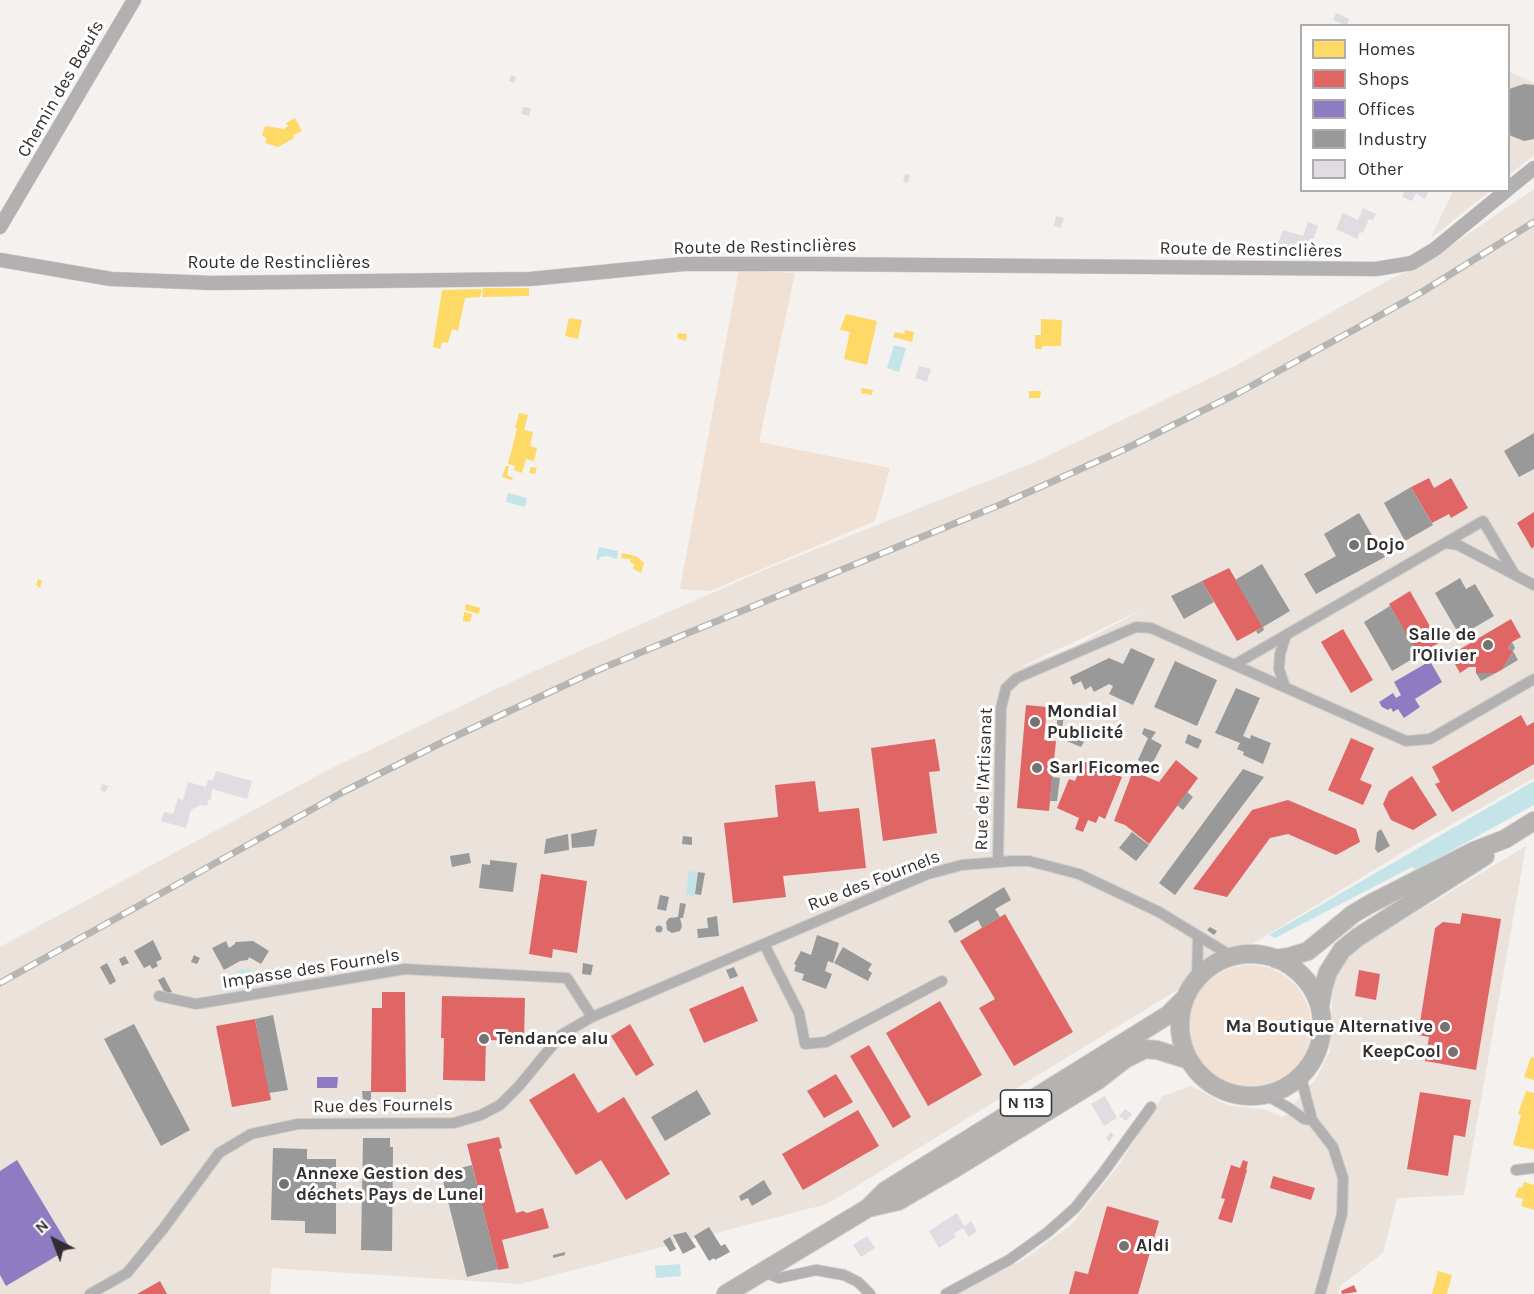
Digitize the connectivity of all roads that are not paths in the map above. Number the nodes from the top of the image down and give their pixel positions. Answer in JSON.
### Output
{"nodes":[{"id":1,"x":134,"y":0,"type":"edge"},
{"id":2,"x":1534,"y":168,"type":"edge"},
{"id":3,"x":1510,"y":188,"type":"edge"},
{"id":4,"x":1505,"y":192,"type":"edge"},
{"id":5,"x":0,"y":227,"type":"edge"},
{"id":6,"x":0,"y":260,"type":"edge"},
{"id":7,"x":1444,"y":543,"type":"junction"},
{"id":8,"x":1516,"y":575,"type":"junction"},
{"id":9,"x":1534,"y":585,"type":"edge"},
{"id":10,"x":1286,"y":635,"type":"junction"},
{"id":11,"x":1234,"y":665,"type":"junction"},
{"id":12,"x":1534,"y":679,"type":"edge"},
{"id":13,"x":1286,"y":687,"type":"junction"},
{"id":14,"x":1534,"y":821,"type":"edge"},
{"id":15,"x":1505,"y":839,"type":"junction"},
{"id":16,"x":998,"y":861,"type":"junction"},
{"id":17,"x":1198,"y":937,"type":"junction"},
{"id":18,"x":764,"y":944,"type":"junction"},
{"id":19,"x":1233,"y":957,"type":"junction"},
{"id":20,"x":1276,"y":959,"type":"junction"},
{"id":21,"x":1197,"y":980,"type":"junction"},
{"id":22,"x":942,"y":981,"type":"dead end"},
{"id":23,"x":159,"y":996,"type":"dead end"},
{"id":24,"x":1185,"y":998,"type":"junction"},
{"id":25,"x":1320,"y":1007,"type":"junction"},
{"id":26,"x":592,"y":1017,"type":"junction"},
{"id":27,"x":1189,"y":1060,"type":"junction"},
{"id":28,"x":1301,"y":1077,"type":"junction"},
{"id":29,"x":1266,"y":1095,"type":"junction"},
{"id":30,"x":1151,"y":1107,"type":"dead end"},
{"id":31,"x":1312,"y":1120,"type":"junction"},
{"id":32,"x":1534,"y":1168,"type":"edge"},
{"id":33,"x":1516,"y":1170,"type":"dead end"},
{"id":34,"x":868,"y":1208,"type":"junction"},
{"id":35,"x":764,"y":1272,"type":"junction"},
{"id":36,"x":90,"y":1294,"type":"edge"},
{"id":37,"x":726,"y":1294,"type":"edge"},
{"id":38,"x":870,"y":1294,"type":"edge"},
{"id":39,"x":946,"y":1294,"type":"edge"},
{"id":40,"x":1320,"y":1294,"type":"edge"}],
"edges":[{"from":1,"to":5,"type":"street","name":"Chemin des Bœufs"},
{"from":2,"to":3,"type":"street","name":"Route de Restinclières"},
{"from":4,"to":6,"type":"street","name":"Route de Restinclières"},
{"from":7,"to":8,"type":"street"},
{"from":7,"to":8,"type":"street"},
{"from":7,"to":10,"type":"street"},
{"from":8,"to":9,"type":"street"},
{"from":10,"to":11,"type":"street"},
{"from":10,"to":13,"type":"street"},
{"from":11,"to":13,"type":"street","name":"Rue de l'Artisanat"},
{"from":11,"to":16,"type":"street","name":"Rue de l'Artisanat"},
{"from":12,"to":13,"type":"street","name":"Rue de l'Artisanat"},
{"from":14,"to":15,"type":"main road"},
{"from":15,"to":20,"type":"main road"},
{"from":15,"to":25,"type":"main road"},
{"from":16,"to":17,"type":"street","name":"Rue des Fournels"},
{"from":16,"to":18,"type":"street","name":"Rue des Fournels"},
{"from":17,"to":19,"type":"street","name":"Rue des Fournels"},
{"from":17,"to":21,"type":"street"},
{"from":18,"to":22,"type":"street"},
{"from":18,"to":26,"type":"street","name":"Rue des Fournels"},
{"from":19,"to":20,"type":"main road"},
{"from":19,"to":21,"type":"main road"},
{"from":20,"to":25,"type":"main road"},
{"from":21,"to":24,"type":"main road"},
{"from":23,"to":26,"type":"street","name":"Impasse des Fournels"},
{"from":24,"to":27,"type":"main road"},
{"from":24,"to":34,"type":"main road","number":"N 113"},
{"from":25,"to":28,"type":"main road"},
{"from":26,"to":36,"type":"street","name":"Rue des Fournels"},
{"from":27,"to":29,"type":"main road"},
{"from":27,"to":34,"type":"main road","number":"N 113"},
{"from":28,"to":29,"type":"main road"},
{"from":28,"to":31,"type":"street"},
{"from":29,"to":31,"type":"street"},
{"from":30,"to":39,"type":"street"},
{"from":31,"to":40,"type":"street"},
{"from":32,"to":33,"type":"street"},
{"from":34,"to":35,"type":"main road","number":"N 113"},
{"from":35,"to":37,"type":"main road","number":"N 113"},
{"from":35,"to":38,"type":"street"}]}
